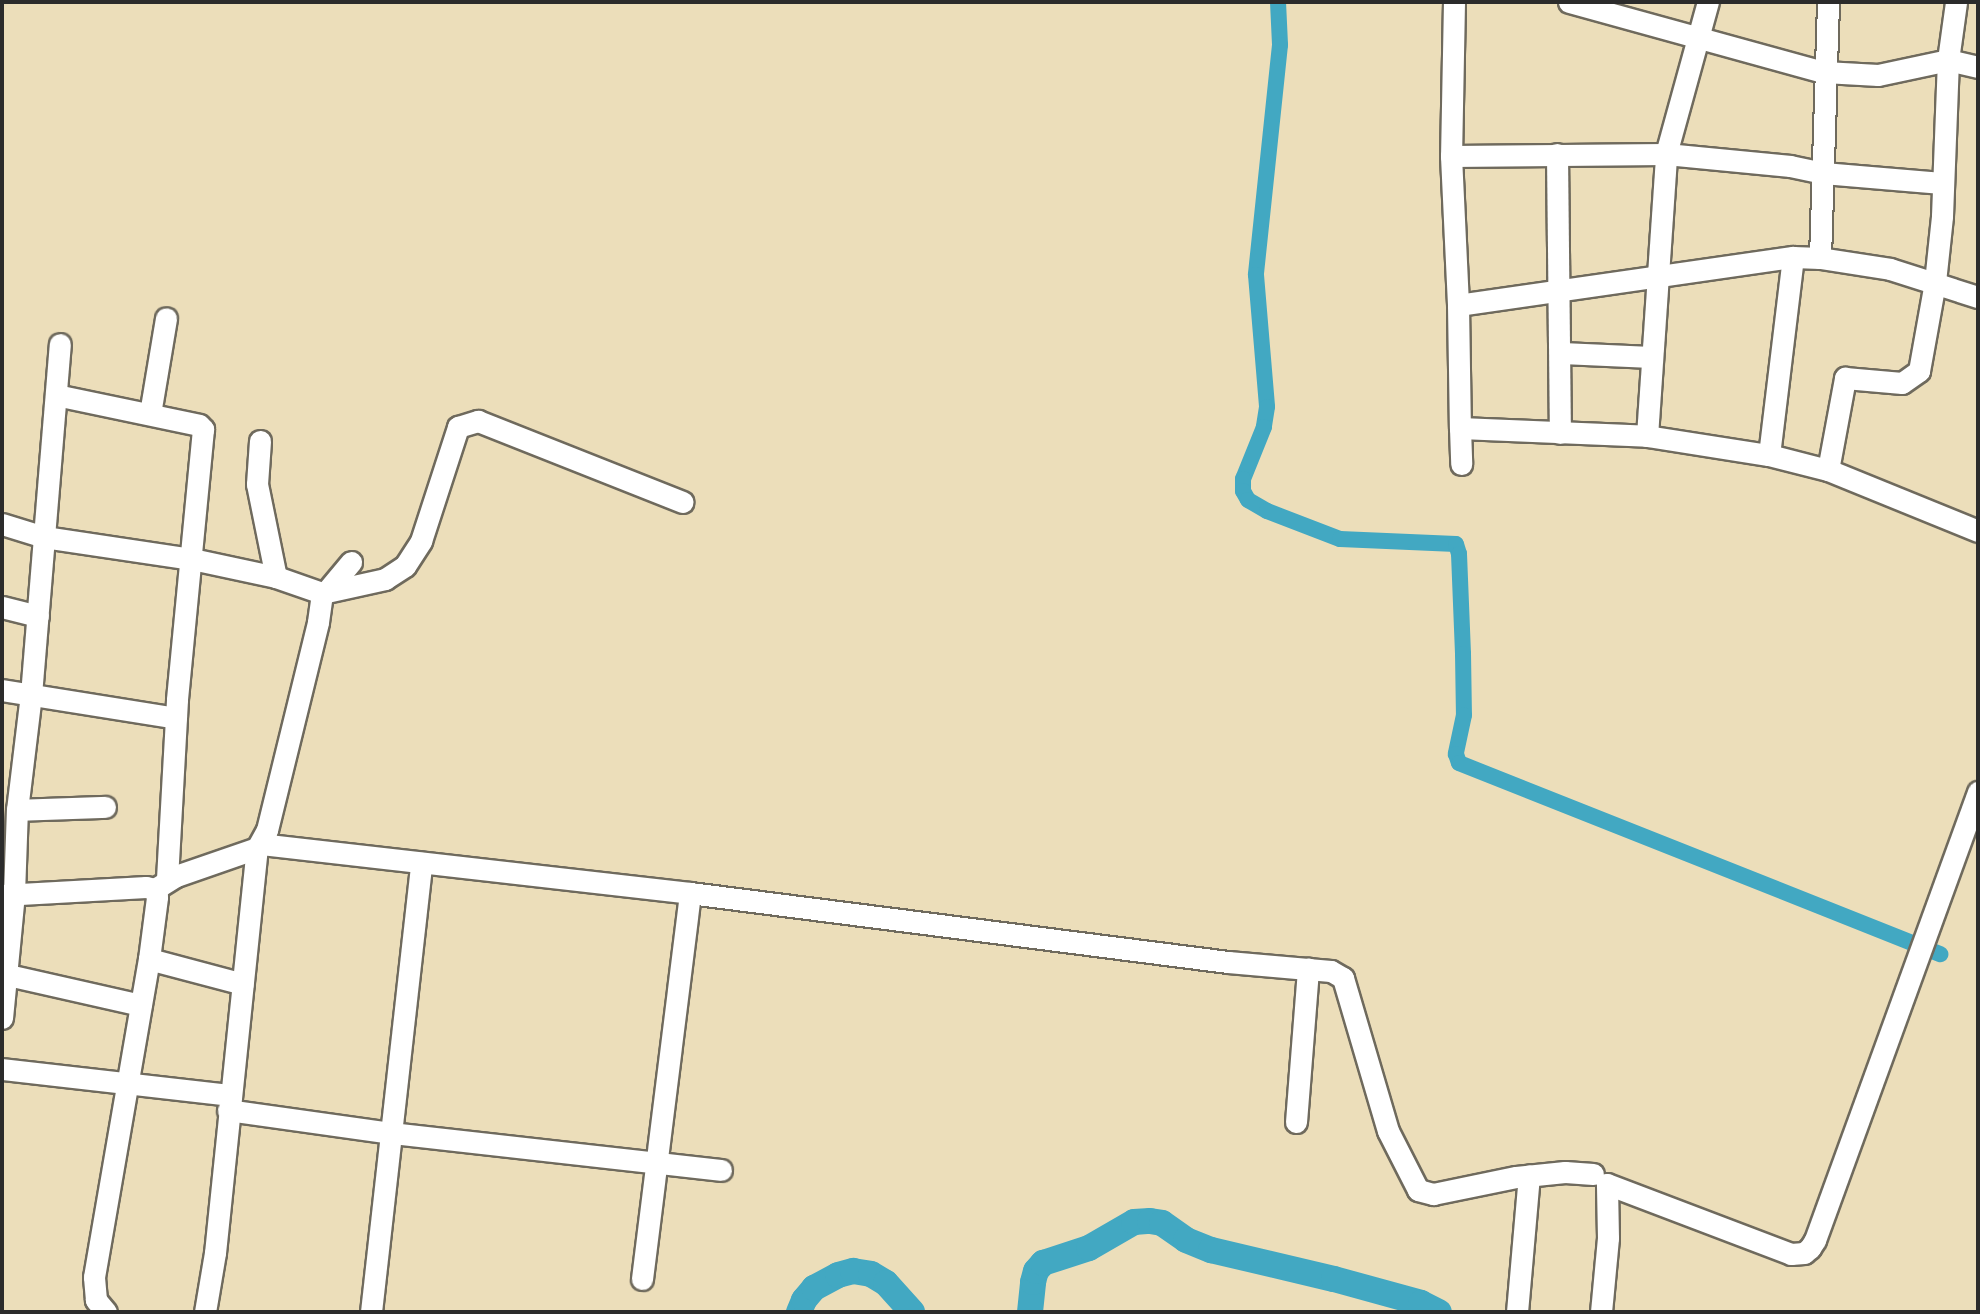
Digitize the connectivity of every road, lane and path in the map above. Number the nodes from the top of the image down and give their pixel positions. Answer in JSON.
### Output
{"nodes":[{"id":1,"x":1454,"y":2,"type":"edge"},
{"id":2,"x":1569,"y":2,"type":"edge"},
{"id":3,"x":1708,"y":2,"type":"edge"},
{"id":4,"x":1828,"y":2,"type":"edge"},
{"id":5,"x":1956,"y":2,"type":"edge"},
{"id":6,"x":1700,"y":36,"type":"junction"},
{"id":7,"x":1948,"y":60,"type":"junction"},
{"id":8,"x":1978,"y":67,"type":"edge"},
{"id":9,"x":1824,"y":72,"type":"junction"},
{"id":10,"x":1666,"y":154,"type":"junction"},
{"id":11,"x":1557,"y":155,"type":"junction"},
{"id":12,"x":1451,"y":156,"type":"junction"},
{"id":13,"x":1824,"y":173,"type":"junction"},
{"id":14,"x":1942,"y":183,"type":"junction"},
{"id":15,"x":1793,"y":257,"type":"junction"},
{"id":16,"x":1819,"y":258,"type":"junction"},
{"id":17,"x":1659,"y":275,"type":"junction"},
{"id":18,"x":1935,"y":282,"type":"junction"},
{"id":19,"x":1560,"y":290,"type":"junction"},
{"id":20,"x":1978,"y":298,"type":"edge"},
{"id":21,"x":1458,"y":305,"type":"junction"},
{"id":22,"x":166,"y":318,"type":"dead end"},
{"id":23,"x":60,"y":344,"type":"dead end"},
{"id":24,"x":1561,"y":353,"type":"junction"},
{"id":25,"x":1652,"y":358,"type":"junction"},
{"id":26,"x":57,"y":394,"type":"junction"},
{"id":27,"x":150,"y":414,"type":"junction"},
{"id":28,"x":1460,"y":428,"type":"junction"},
{"id":29,"x":1560,"y":433,"type":"junction"},
{"id":30,"x":1647,"y":436,"type":"junction"},
{"id":31,"x":260,"y":441,"type":"dead end"},
{"id":32,"x":1769,"y":455,"type":"junction"},
{"id":33,"x":1461,"y":464,"type":"dead end"},
{"id":34,"x":1828,"y":470,"type":"junction"},
{"id":35,"x":683,"y":502,"type":"dead end"},
{"id":36,"x":2,"y":524,"type":"edge"},
{"id":37,"x":1978,"y":531,"type":"edge"},
{"id":38,"x":44,"y":537,"type":"junction"},
{"id":39,"x":192,"y":559,"type":"junction"},
{"id":40,"x":351,"y":562,"type":"dead end"},
{"id":41,"x":276,"y":577,"type":"junction"},
{"id":42,"x":324,"y":592,"type":"junction"},
{"id":43,"x":2,"y":607,"type":"edge"},
{"id":44,"x":38,"y":615,"type":"junction"},
{"id":45,"x":2,"y":690,"type":"edge"},
{"id":46,"x":31,"y":695,"type":"junction"},
{"id":47,"x":176,"y":718,"type":"junction"},
{"id":48,"x":1978,"y":792,"type":"edge"},
{"id":49,"x":105,"y":807,"type":"dead end"},
{"id":50,"x":12,"y":813,"type":"edge"},
{"id":51,"x":259,"y":846,"type":"junction"},
{"id":52,"x":421,"y":863,"type":"junction"},
{"id":53,"x":161,"y":885,"type":"junction"},
{"id":54,"x":690,"y":893,"type":"junction"},
{"id":55,"x":8,"y":894,"type":"edge"},
{"id":56,"x":149,"y":959,"type":"junction"},
{"id":57,"x":1308,"y":968,"type":"junction"},
{"id":58,"x":8,"y":975,"type":"junction"},
{"id":59,"x":243,"y":984,"type":"junction"},
{"id":60,"x":141,"y":1006,"type":"junction"},
{"id":61,"x":2,"y":1018,"type":"edge"},
{"id":62,"x":2,"y":1069,"type":"edge"},
{"id":63,"x":127,"y":1085,"type":"junction"},
{"id":64,"x":229,"y":1102,"type":"junction"},
{"id":65,"x":1296,"y":1122,"type":"dead end"},
{"id":66,"x":392,"y":1133,"type":"junction"},
{"id":67,"x":655,"y":1162,"type":"junction"},
{"id":68,"x":721,"y":1170,"type":"dead end"},
{"id":69,"x":1592,"y":1174,"type":"dead end"},
{"id":70,"x":1529,"y":1176,"type":"junction"},
{"id":71,"x":642,"y":1279,"type":"dead end"},
{"id":72,"x":106,"y":1312,"type":"edge"},
{"id":73,"x":205,"y":1312,"type":"edge"},
{"id":74,"x":371,"y":1312,"type":"edge"},
{"id":75,"x":1517,"y":1312,"type":"edge"},
{"id":76,"x":1601,"y":1312,"type":"edge"}],
"edges":[{"from":1,"to":12,"type":"street"},
{"from":2,"to":6,"type":"street"},
{"from":3,"to":6,"type":"street"},
{"from":4,"to":9,"type":"street"},
{"from":5,"to":7,"type":"street"},
{"from":6,"to":9,"type":"street"},
{"from":6,"to":10,"type":"street"},
{"from":7,"to":8,"type":"street"},
{"from":7,"to":9,"type":"street"},
{"from":7,"to":14,"type":"street"},
{"from":9,"to":13,"type":"street"},
{"from":10,"to":11,"type":"street"},
{"from":10,"to":13,"type":"street"},
{"from":10,"to":17,"type":"street"},
{"from":11,"to":12,"type":"street"},
{"from":11,"to":19,"type":"street"},
{"from":12,"to":21,"type":"street"},
{"from":13,"to":14,"type":"street"},
{"from":13,"to":16,"type":"street"},
{"from":14,"to":18,"type":"street"},
{"from":15,"to":16,"type":"street"},
{"from":15,"to":17,"type":"street"},
{"from":15,"to":32,"type":"street"},
{"from":16,"to":18,"type":"street"},
{"from":17,"to":19,"type":"street"},
{"from":17,"to":25,"type":"street"},
{"from":18,"to":20,"type":"street"},
{"from":18,"to":34,"type":"street"},
{"from":19,"to":21,"type":"street"},
{"from":19,"to":24,"type":"street"},
{"from":21,"to":28,"type":"street"},
{"from":22,"to":27,"type":"street"},
{"from":23,"to":26,"type":"street"},
{"from":24,"to":25,"type":"street"},
{"from":24,"to":29,"type":"street"},
{"from":25,"to":30,"type":"street"},
{"from":26,"to":27,"type":"street"},
{"from":26,"to":38,"type":"street"},
{"from":27,"to":39,"type":"street"},
{"from":28,"to":29,"type":"street"},
{"from":28,"to":33,"type":"street"},
{"from":29,"to":30,"type":"street"},
{"from":30,"to":32,"type":"street"},
{"from":31,"to":41,"type":"street"},
{"from":32,"to":34,"type":"street"},
{"from":34,"to":37,"type":"street"},
{"from":35,"to":42,"type":"street"},
{"from":36,"to":38,"type":"street"},
{"from":38,"to":39,"type":"street"},
{"from":38,"to":44,"type":"street"},
{"from":39,"to":41,"type":"street"},
{"from":39,"to":47,"type":"street"},
{"from":40,"to":42,"type":"street"},
{"from":41,"to":42,"type":"street"},
{"from":42,"to":51,"type":"street"},
{"from":43,"to":44,"type":"street"},
{"from":44,"to":46,"type":"street"},
{"from":45,"to":46,"type":"street"},
{"from":46,"to":47,"type":"street"},
{"from":46,"to":50,"type":"street"},
{"from":47,"to":53,"type":"street"},
{"from":48,"to":76,"type":"street"},
{"from":49,"to":50,"type":"street"},
{"from":50,"to":55,"type":"street"},
{"from":51,"to":52,"type":"street"},
{"from":51,"to":53,"type":"street"},
{"from":51,"to":59,"type":"street"},
{"from":52,"to":54,"type":"street"},
{"from":52,"to":66,"type":"street"},
{"from":53,"to":55,"type":"street"},
{"from":53,"to":56,"type":"street"},
{"from":54,"to":57,"type":"street"},
{"from":54,"to":67,"type":"street"},
{"from":55,"to":58,"type":"street"},
{"from":56,"to":59,"type":"street"},
{"from":56,"to":60,"type":"street"},
{"from":57,"to":65,"type":"street"},
{"from":57,"to":70,"type":"street"},
{"from":58,"to":60,"type":"street"},
{"from":58,"to":61,"type":"street"},
{"from":59,"to":64,"type":"street"},
{"from":60,"to":63,"type":"street"},
{"from":62,"to":63,"type":"street"},
{"from":63,"to":64,"type":"street"},
{"from":63,"to":72,"type":"street"},
{"from":64,"to":66,"type":"street"},
{"from":64,"to":73,"type":"street"},
{"from":66,"to":67,"type":"street"},
{"from":66,"to":74,"type":"street"},
{"from":67,"to":68,"type":"street"},
{"from":67,"to":71,"type":"street"},
{"from":69,"to":70,"type":"street"},
{"from":70,"to":75,"type":"street"}]}
